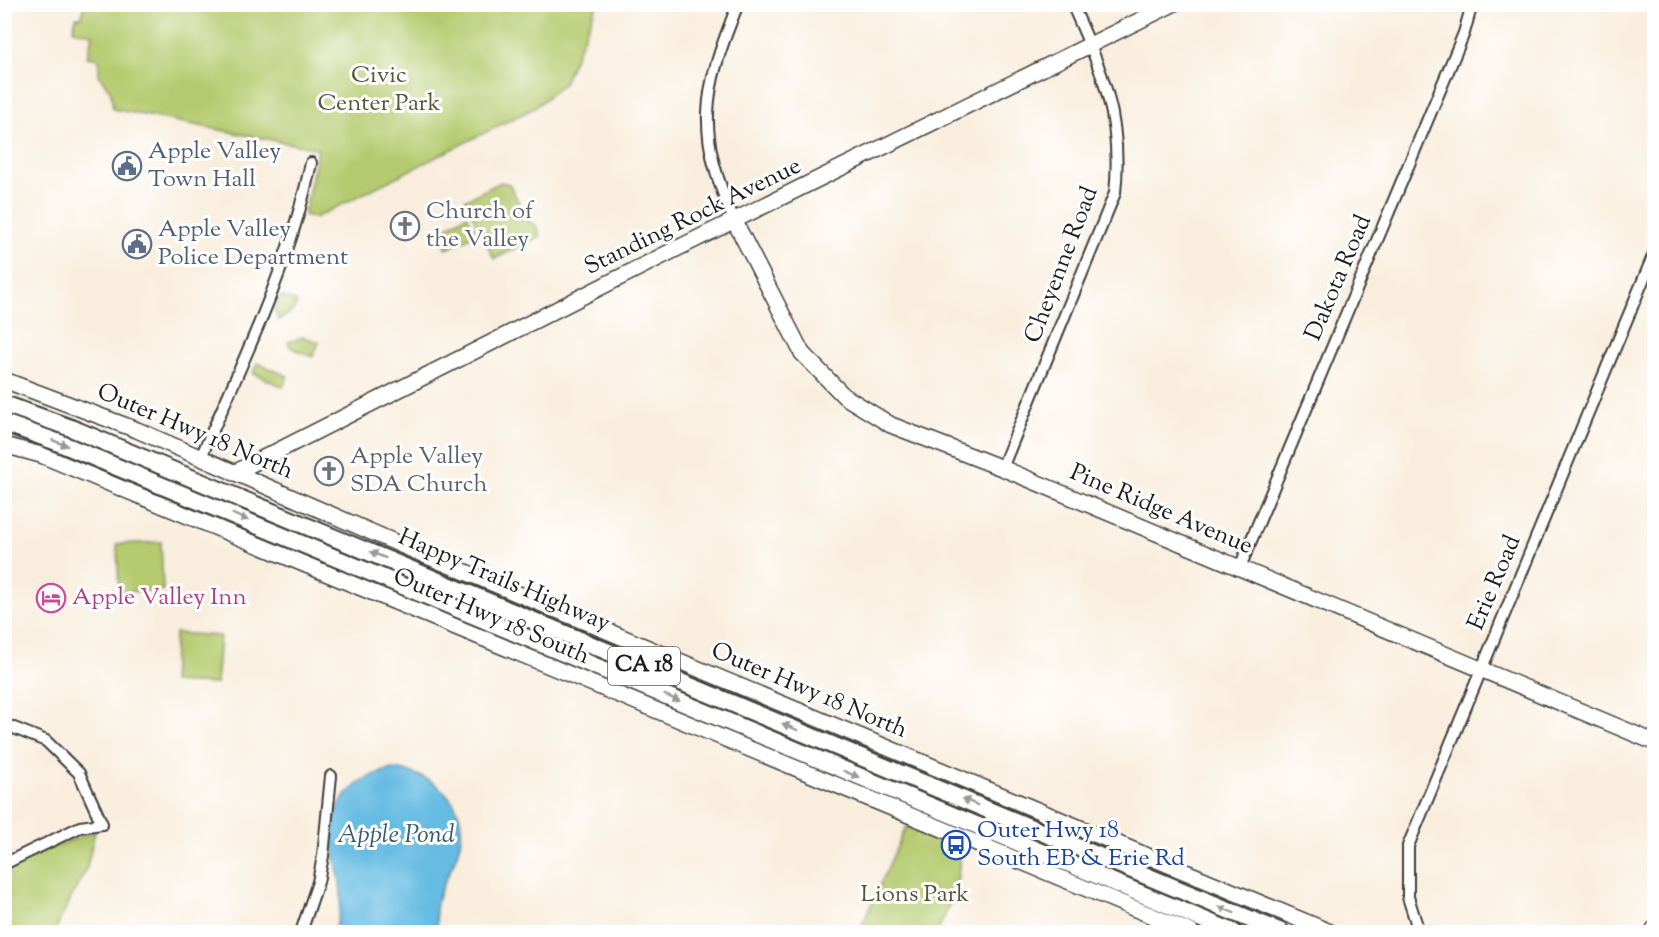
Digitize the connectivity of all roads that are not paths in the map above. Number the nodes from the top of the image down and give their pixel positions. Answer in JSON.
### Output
{"nodes":[{"id":1,"x":738,"y":4,"type":"edge"},
{"id":2,"x":1072,"y":4,"type":"edge"},
{"id":3,"x":1173,"y":4,"type":"edge"},
{"id":4,"x":1472,"y":4,"type":"edge"},
{"id":5,"x":1090,"y":46,"type":"junction"},
{"id":6,"x":311,"y":163,"type":"dead end"},
{"id":7,"x":735,"y":222,"type":"junction"},
{"id":8,"x":1654,"y":254,"type":"edge"},
{"id":9,"x":4,"y":381,"type":"edge"},
{"id":10,"x":4,"y":404,"type":"edge"},
{"id":11,"x":4,"y":423,"type":"edge"},
{"id":12,"x":4,"y":445,"type":"edge"},
{"id":13,"x":201,"y":457,"type":"junction"},
{"id":14,"x":1002,"y":468,"type":"junction"},
{"id":15,"x":234,"y":473,"type":"junction"},
{"id":16,"x":1240,"y":567,"type":"junction"},
{"id":17,"x":1482,"y":669,"type":"junction"},
{"id":18,"x":4,"y":724,"type":"edge"},
{"id":19,"x":1654,"y":742,"type":"edge"},
{"id":20,"x":332,"y":776,"type":"dead end"},
{"id":21,"x":4,"y":864,"type":"edge"},
{"id":22,"x":301,"y":933,"type":"edge"},
{"id":23,"x":1191,"y":933,"type":"edge"},
{"id":24,"x":1233,"y":933,"type":"edge"},
{"id":25,"x":1281,"y":933,"type":"edge"},
{"id":26,"x":1330,"y":933,"type":"edge"},
{"id":27,"x":1419,"y":933,"type":"edge"}],
"edges":[{"from":1,"to":7,"type":"street"},
{"from":2,"to":5,"type":"street","name":"Cheyenne Road"},
{"from":3,"to":5,"type":"street","name":"Standing Rock Avenue"},
{"from":4,"to":16,"type":"street","name":"Dakota Road"},
{"from":5,"to":7,"type":"street","name":"Standing Rock Avenue"},
{"from":5,"to":14,"type":"street","name":"Cheyenne Road"},
{"from":6,"to":13,"type":"street"},
{"from":7,"to":14,"type":"street","name":"Pine Ridge Avenue"},
{"from":7,"to":15,"type":"street","name":"Standing Rock Avenue"},
{"from":8,"to":17,"type":"street","name":"Erie Road"},
{"from":9,"to":13,"type":"street","name":"Outer Hwy 18 North"},
{"from":25,"to":10,"type":"main road","name":"Happy Trails Highway","number":"CA 18","one_way":true},
{"from":11,"to":24,"type":"main road","name":"Happy Trails Highway","number":"CA 18","one_way":true},
{"from":12,"to":23,"type":"street","name":"Outer Hwy 18 South"},
{"from":13,"to":15,"type":"street","name":"Outer Hwy 18 North"},
{"from":14,"to":16,"type":"street","name":"Pine Ridge Avenue"},
{"from":15,"to":26,"type":"street","name":"Outer Hwy 18 North"},
{"from":16,"to":17,"type":"street","name":"Pine Ridge Avenue"},
{"from":17,"to":19,"type":"street","name":"Pine Ridge Avenue"},
{"from":17,"to":27,"type":"street","name":"Erie Road"},
{"from":18,"to":21,"type":"street"},
{"from":20,"to":22,"type":"street"}]}
